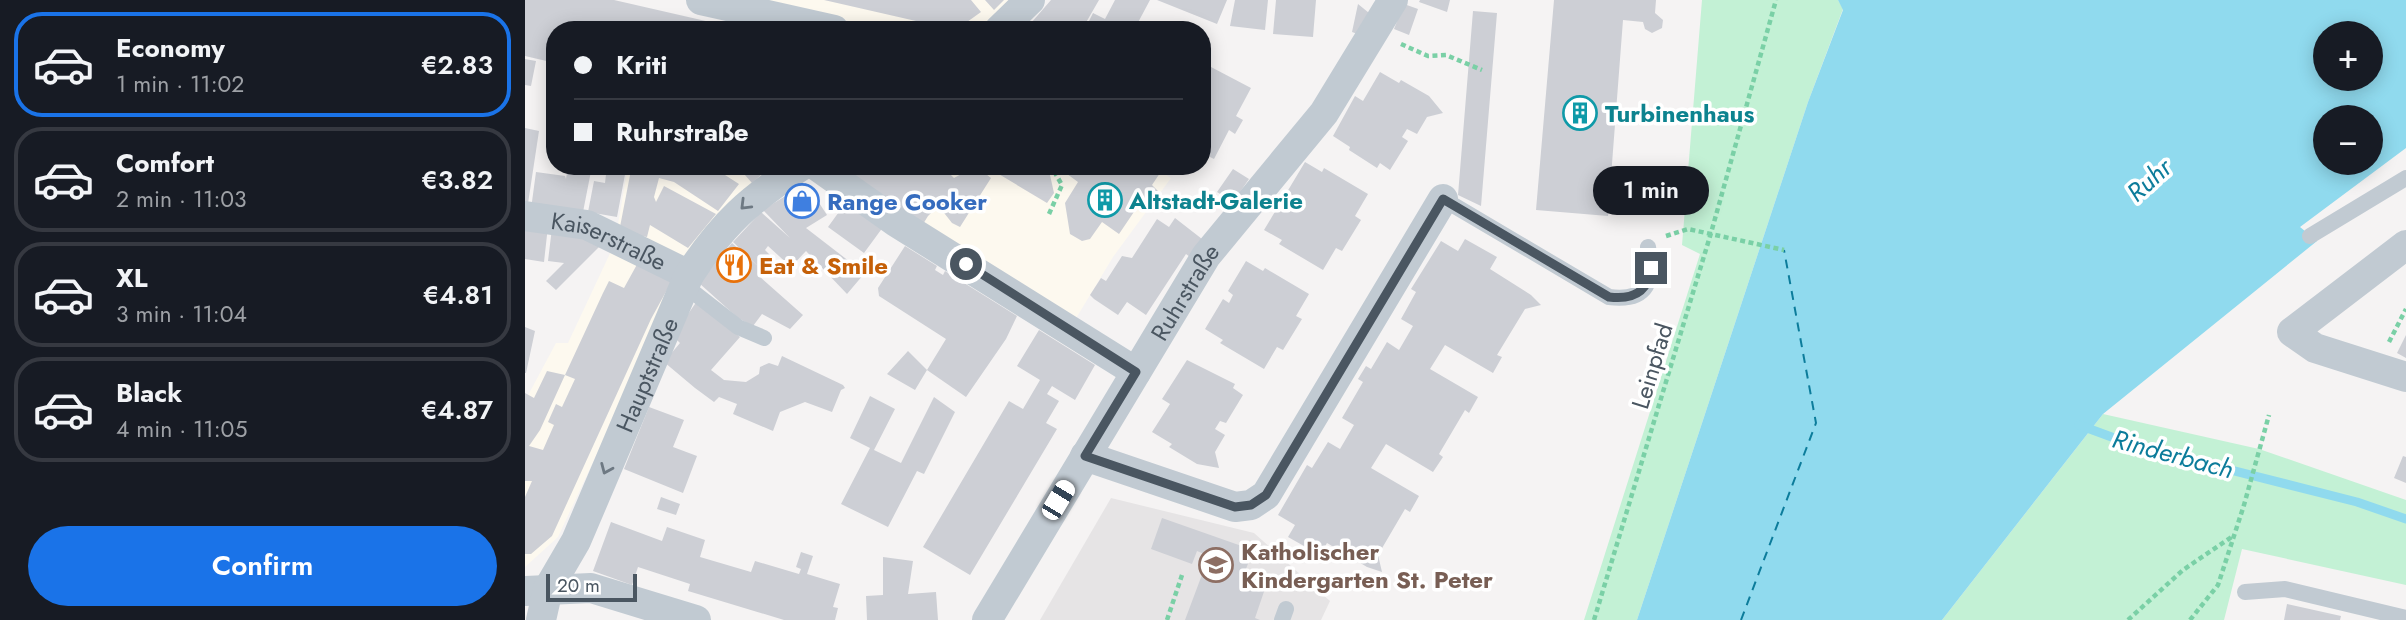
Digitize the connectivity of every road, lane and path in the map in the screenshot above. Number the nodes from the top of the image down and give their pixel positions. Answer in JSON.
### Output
{"nodes":[{"id":1,"x":701,"y":0,"type":"edge"},
{"id":2,"x":1030,"y":0,"type":"edge"},
{"id":3,"x":1393,"y":0,"type":"edge"},
{"id":4,"x":1776,"y":0,"type":"edge"},
{"id":5,"x":794,"y":21,"type":"edge"},
{"id":6,"x":1008,"y":21,"type":"edge"},
{"id":7,"x":1374,"y":32,"type":"junction"},
{"id":8,"x":1482,"y":70,"type":"dead end"},
{"id":9,"x":787,"y":175,"type":"edge"},
{"id":10,"x":830,"y":175,"type":"edge"},
{"id":11,"x":1056,"y":175,"type":"edge"},
{"id":12,"x":2406,"y":178,"type":"edge"},
{"id":13,"x":1443,"y":199,"type":"joint"},
{"id":14,"x":1049,"y":214,"type":"dead end"},
{"id":15,"x":525,"y":216,"type":"edge"},
{"id":16,"x":1711,"y":233,"type":"junction"},
{"id":17,"x":2310,"y":236,"type":"dead end"},
{"id":18,"x":2406,"y":245,"type":"edge"},
{"id":19,"x":1648,"y":247,"type":"joint"},
{"id":20,"x":1784,"y":250,"type":"dead end"},
{"id":21,"x":686,"y":280,"type":"junction"},
{"id":22,"x":764,"y":338,"type":"dead end"},
{"id":23,"x":1136,"y":372,"type":"junction"},
{"id":24,"x":2406,"y":377,"type":"edge"},
{"id":25,"x":2269,"y":415,"type":"dead end"},
{"id":26,"x":1085,"y":456,"type":"junction"},
{"id":27,"x":2233,"y":536,"type":"junction"},
{"id":28,"x":1182,"y":575,"type":"dead end"},
{"id":29,"x":537,"y":590,"type":"edge"},
{"id":30,"x":2245,"y":592,"type":"dead end"},
{"id":31,"x":2406,"y":618,"type":"edge"},
{"id":32,"x":541,"y":620,"type":"edge"},
{"id":33,"x":696,"y":620,"type":"edge"},
{"id":34,"x":987,"y":620,"type":"edge"},
{"id":35,"x":1167,"y":620,"type":"edge"},
{"id":36,"x":1594,"y":620,"type":"edge"},
{"id":37,"x":2128,"y":620,"type":"edge"},
{"id":38,"x":2190,"y":620,"type":"edge"}],
"edges":[{"from":1,"to":5,"type":"street"},
{"from":2,"to":6,"type":"street"},
{"from":3,"to":7,"type":"street","name":"Ruhrstraße"},
{"from":4,"to":16,"type":"path","name":"Leinpfad"},
{"from":7,"to":8,"type":"path"},
{"from":7,"to":23,"type":"street","name":"Ruhrstraße"},
{"from":9,"to":21,"type":"street","name":"Hauptstraße","one_way":true},
{"from":10,"to":23,"type":"street"},
{"from":11,"to":14,"type":"path"},
{"from":12,"to":17,"type":"lane"},
{"from":13,"to":19,"type":"lane"},
{"from":13,"to":26,"type":"street"},
{"from":15,"to":21,"type":"street","name":"Kaiserstraße"},
{"from":16,"to":19,"type":"path"},
{"from":16,"to":20,"type":"path"},
{"from":16,"to":36,"type":"path","name":"Leinpfad"},
{"from":18,"to":24,"type":"street"},
{"from":21,"to":22,"type":"lane"},
{"from":21,"to":29,"type":"street","name":"Hauptstraße","one_way":true},
{"from":23,"to":26,"type":"street","name":"Ruhrstraße"},
{"from":25,"to":27,"type":"path"},
{"from":26,"to":34,"type":"street","name":"Ruhrstraße"},
{"from":27,"to":37,"type":"path"},
{"from":27,"to":38,"type":"path"},
{"from":28,"to":35,"type":"path"},
{"from":29,"to":32,"type":"street","name":"Hauptstraße"},
{"from":29,"to":33,"type":"street"},
{"from":30,"to":31,"type":"lane"}]}
